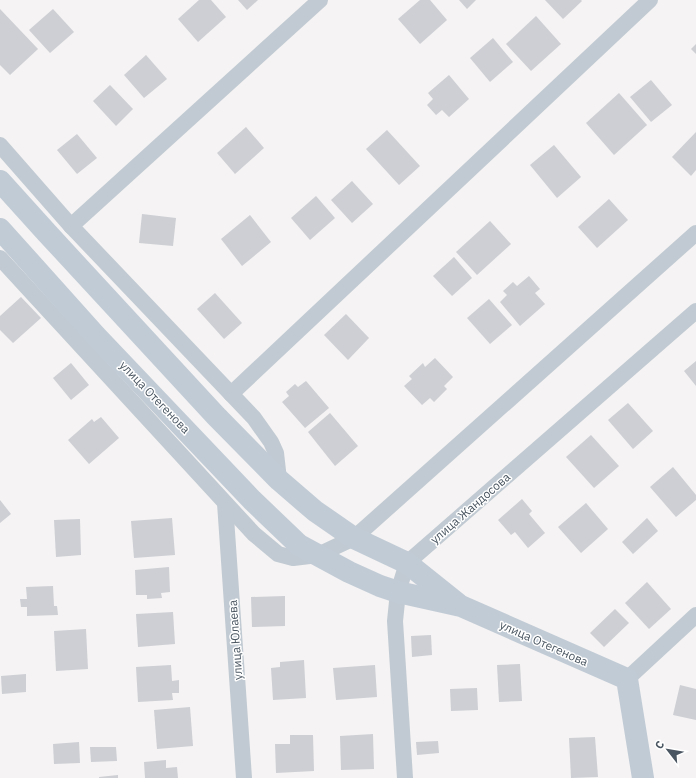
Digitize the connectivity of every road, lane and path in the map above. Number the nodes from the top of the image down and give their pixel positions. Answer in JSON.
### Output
{"nodes":[{"id":1,"x":320,"y":0,"type":"edge"},
{"id":2,"x":650,"y":0,"type":"edge"},
{"id":3,"x":0,"y":145,"type":"edge"},
{"id":4,"x":0,"y":181,"type":"edge"},
{"id":5,"x":71,"y":226,"type":"junction"},
{"id":6,"x":0,"y":229,"type":"edge"},
{"id":7,"x":696,"y":233,"type":"edge"},
{"id":8,"x":0,"y":258,"type":"edge"},
{"id":9,"x":696,"y":311,"type":"edge"},
{"id":10,"x":231,"y":394,"type":"junction"},
{"id":11,"x":279,"y":480,"type":"junction"},
{"id":12,"x":226,"y":503,"type":"junction"},
{"id":13,"x":354,"y":538,"type":"junction"},
{"id":14,"x":318,"y":555,"type":"junction"},
{"id":15,"x":407,"y":563,"type":"junction"},
{"id":16,"x":398,"y":592,"type":"junction"},
{"id":17,"x":461,"y":606,"type":"junction"},
{"id":18,"x":696,"y":615,"type":"edge"},
{"id":19,"x":627,"y":679,"type":"junction"},
{"id":20,"x":244,"y":778,"type":"edge"},
{"id":21,"x":405,"y":778,"type":"edge"},
{"id":22,"x":643,"y":778,"type":"edge"}],
"edges":[{"from":1,"to":5,"type":"street"},
{"from":2,"to":10,"type":"street"},
{"from":3,"to":5,"type":"street"},
{"from":4,"to":11,"type":"street","name":"улица Отегенова"},
{"from":5,"to":10,"type":"street"},
{"from":6,"to":14,"type":"street","name":"улица Отегенова"},
{"from":7,"to":13,"type":"street"},
{"from":8,"to":12,"type":"street","name":"улица Отегенова"},
{"from":9,"to":15,"type":"street","name":"улица Жандосова"},
{"from":10,"to":11,"type":"street"},
{"from":11,"to":13,"type":"street","name":"улица Отегенова"},
{"from":12,"to":14,"type":"street","name":"улица Отегенова"},
{"from":12,"to":20,"type":"street","name":"улица Юлаева"},
{"from":13,"to":14,"type":"street"},
{"from":13,"to":15,"type":"street","name":"улица Отегенова"},
{"from":14,"to":16,"type":"street","name":"улица Отегенова"},
{"from":15,"to":16,"type":"street"},
{"from":15,"to":17,"type":"street","name":"улица Отегенова"},
{"from":16,"to":17,"type":"street","name":"улица Отегенова"},
{"from":16,"to":21,"type":"street"},
{"from":17,"to":19,"type":"street","name":"улица Отегенова"},
{"from":18,"to":19,"type":"street"},
{"from":19,"to":22,"type":"street"}]}
